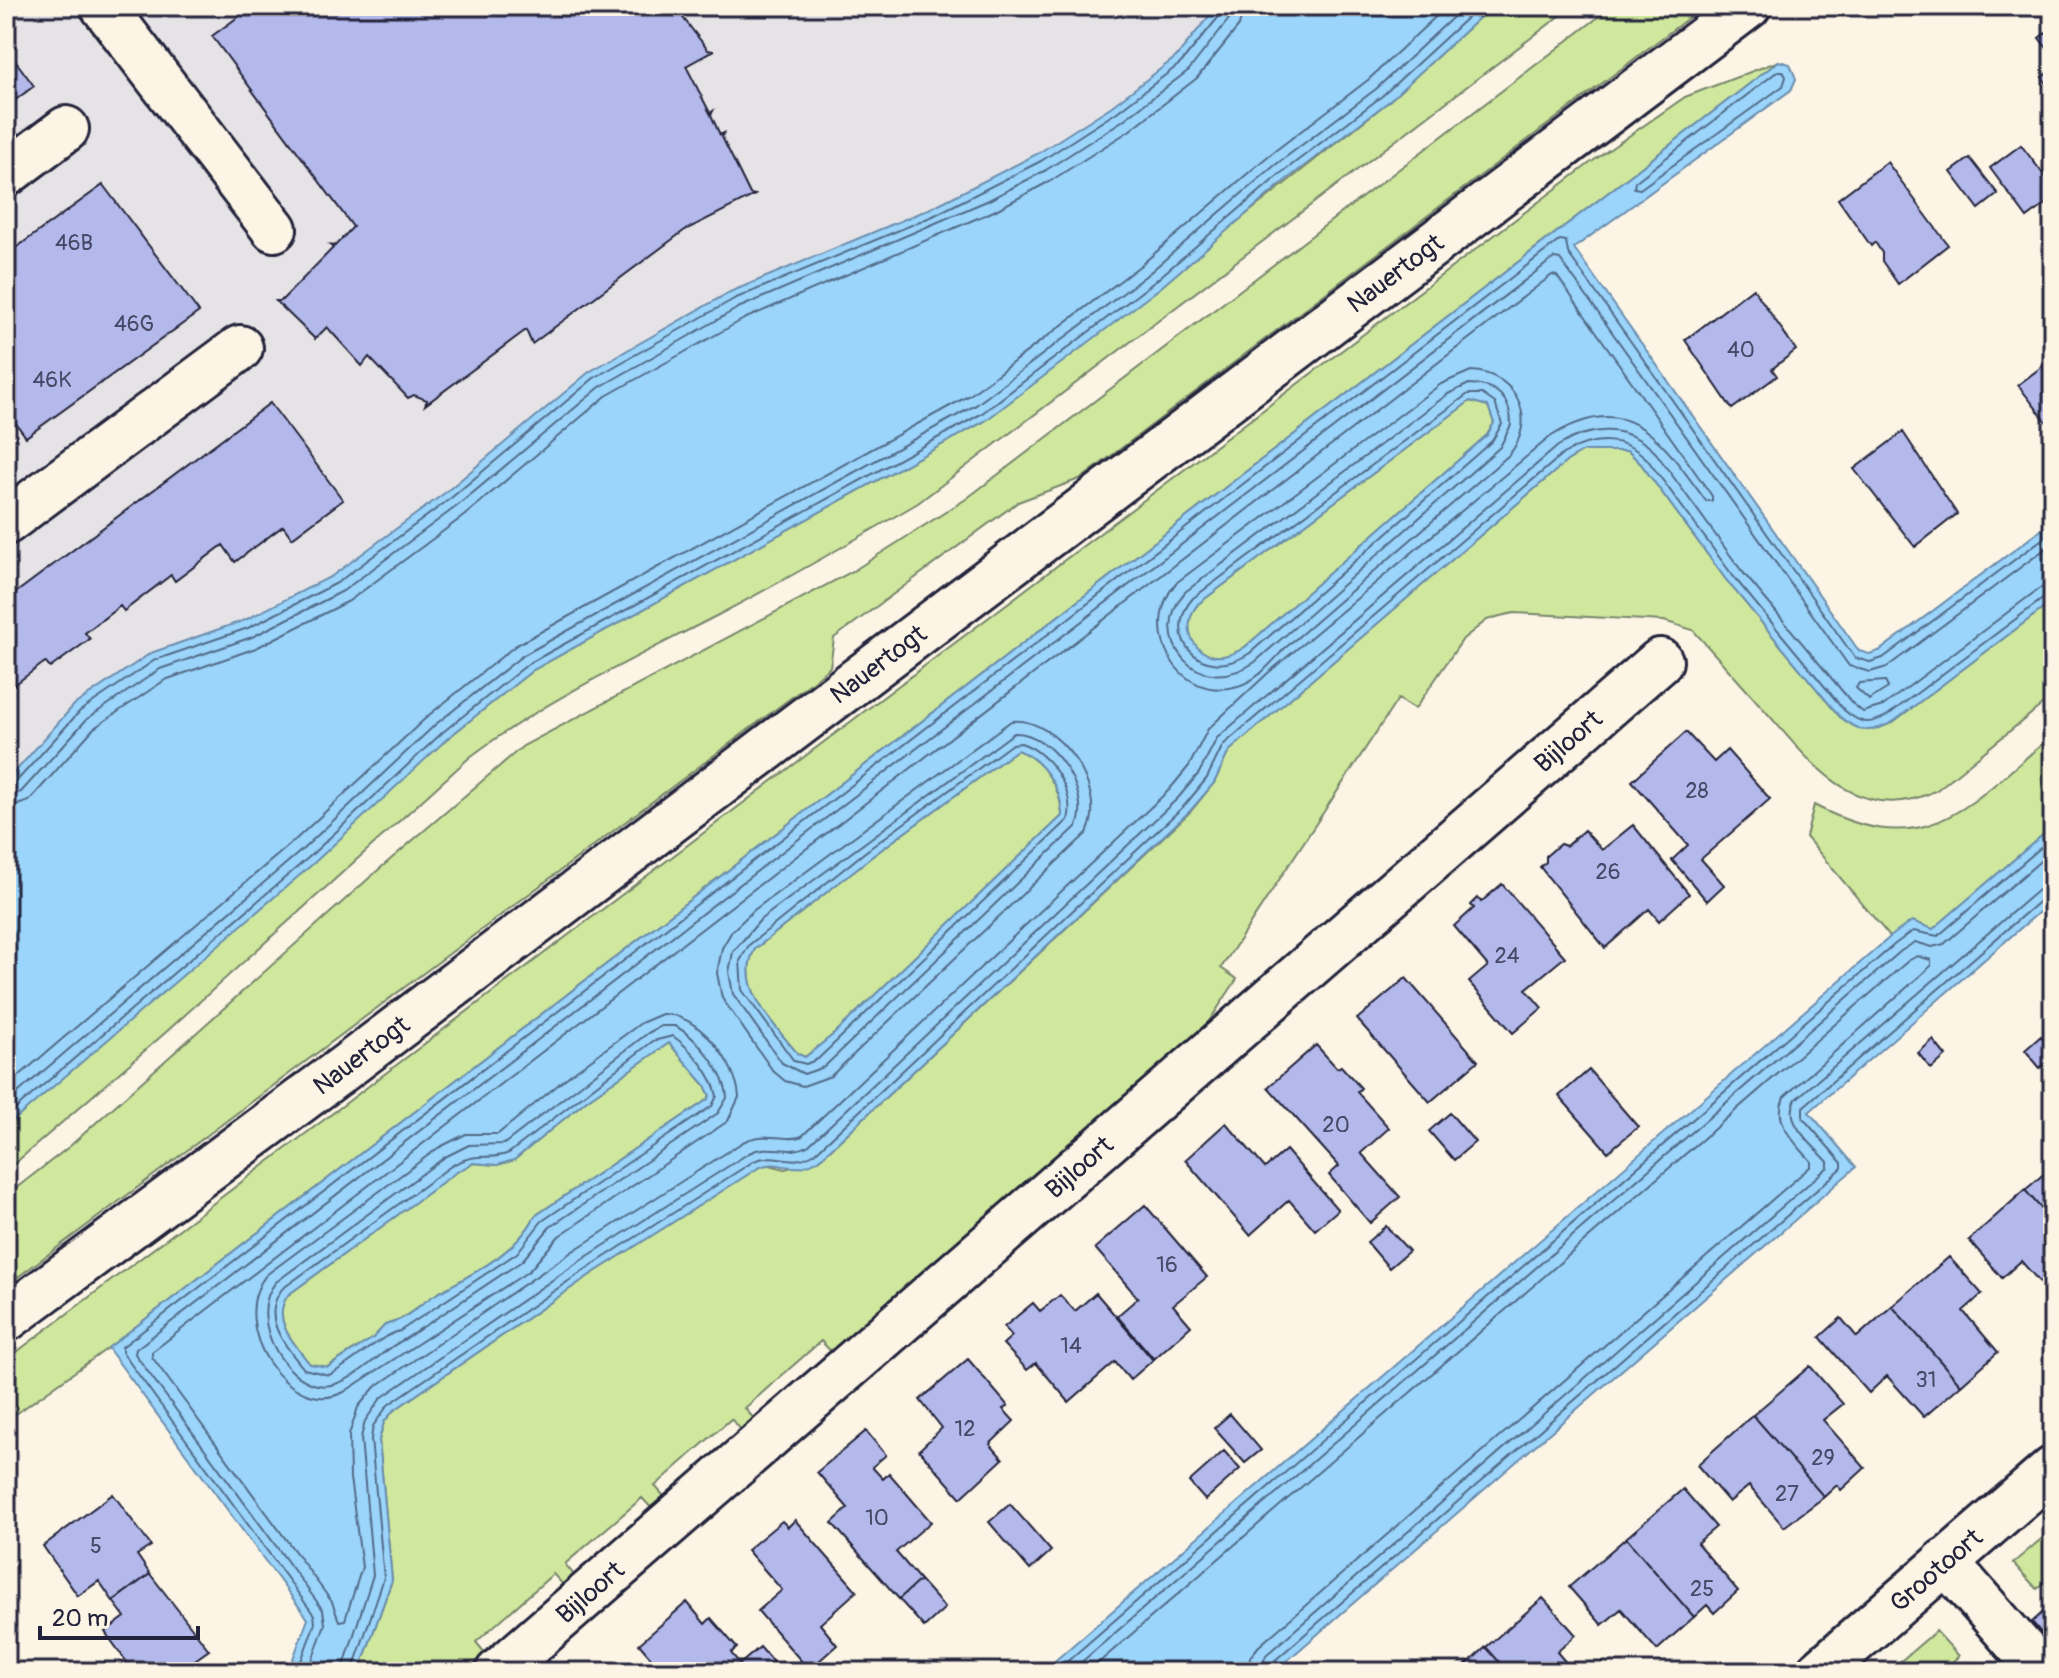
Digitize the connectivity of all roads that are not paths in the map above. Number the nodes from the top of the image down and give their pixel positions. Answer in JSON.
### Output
{"nodes":[{"id":1,"x":103,"y":6,"type":"edge"},
{"id":2,"x":1748,"y":6,"type":"edge"},
{"id":3,"x":66,"y":129,"type":"dead end"},
{"id":4,"x":6,"y":174,"type":"edge"},
{"id":5,"x":274,"y":229,"type":"dead end"},
{"id":6,"x":240,"y":348,"type":"dead end"},
{"id":7,"x":6,"y":522,"type":"edge"},
{"id":8,"x":1660,"y":661,"type":"dead end"},
{"id":9,"x":6,"y":1319,"type":"edge"},
{"id":10,"x":2053,"y":1469,"type":"edge"},
{"id":11,"x":1945,"y":1561,"type":"junction"},
{"id":12,"x":498,"y":1672,"type":"edge"},
{"id":13,"x":1819,"y":1672,"type":"edge"},
{"id":14,"x":2042,"y":1672,"type":"edge"}],
"edges":[{"from":1,"to":5,"type":"street"},
{"from":2,"to":9,"type":"street","name":"Nauertogt"},
{"from":3,"to":4,"type":"street"},
{"from":6,"to":7,"type":"street"},
{"from":8,"to":12,"type":"street","name":"Bijloort"},
{"from":10,"to":11,"type":"street","name":"Grootoort"},
{"from":11,"to":13,"type":"street","name":"Grootoort"},
{"from":11,"to":14,"type":"street"}]}
